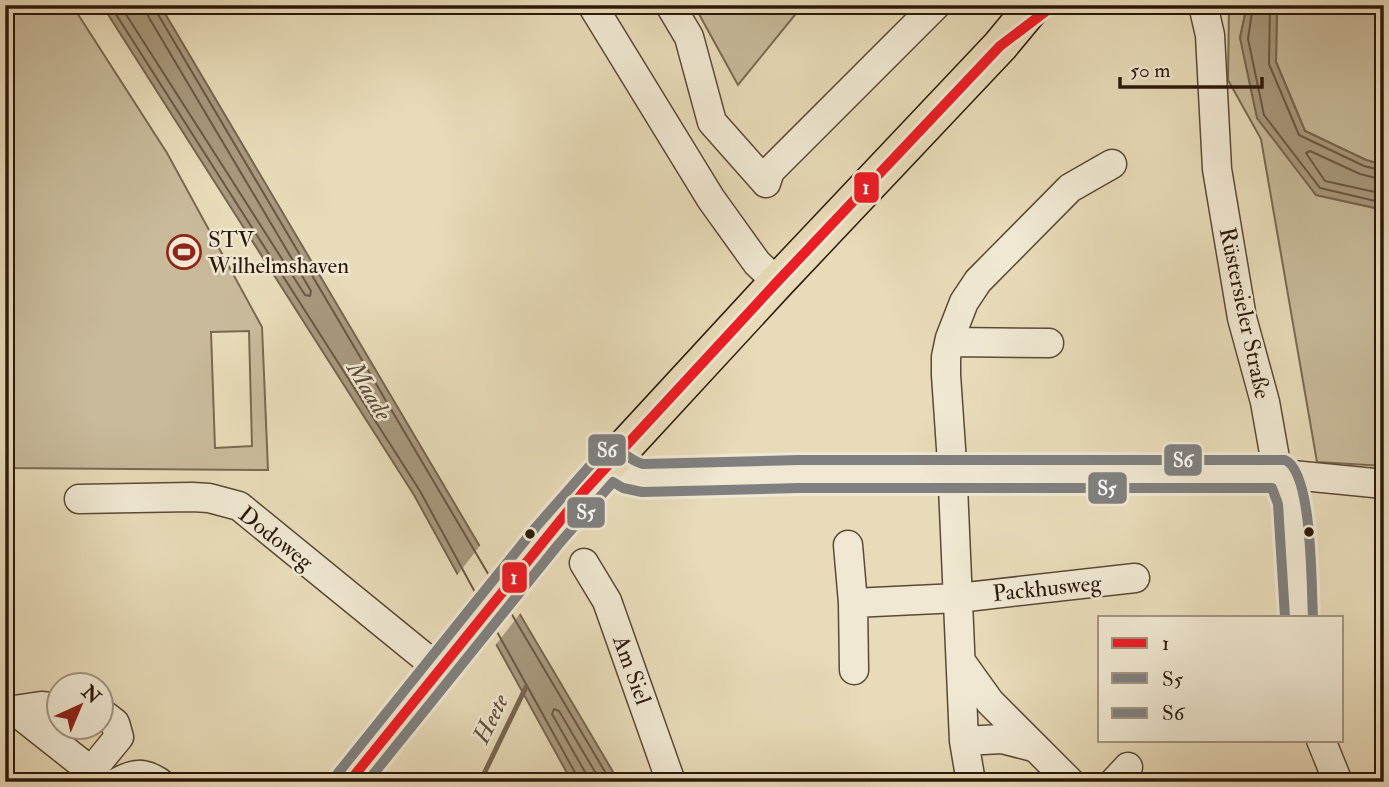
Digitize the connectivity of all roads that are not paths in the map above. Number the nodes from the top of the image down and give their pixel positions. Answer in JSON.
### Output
{"nodes":[{"id":1,"x":592,"y":5,"type":"edge"},
{"id":2,"x":670,"y":5,"type":"edge"},
{"id":3,"x":936,"y":5,"type":"edge"},
{"id":4,"x":1034,"y":5,"type":"edge"},
{"id":5,"x":1054,"y":5,"type":"edge"},
{"id":6,"x":1203,"y":5,"type":"edge"},
{"id":7,"x":1000,"y":46,"type":"junction"},
{"id":8,"x":1112,"y":164,"type":"dead end"},
{"id":9,"x":778,"y":282,"type":"junction"},
{"id":10,"x":949,"y":342,"type":"junction"},
{"id":11,"x":1049,"y":343,"type":"dead end"},
{"id":12,"x":612,"y":462,"type":"junction"},
{"id":13,"x":952,"y":473,"type":"junction"},
{"id":14,"x":1282,"y":474,"type":"junction"},
{"id":15,"x":1384,"y":484,"type":"edge"},
{"id":16,"x":79,"y":499,"type":"dead end"},
{"id":17,"x":848,"y":545,"type":"dead end"},
{"id":18,"x":584,"y":563,"type":"dead end"},
{"id":19,"x":1135,"y":578,"type":"dead end"},
{"id":20,"x":958,"y":598,"type":"junction"},
{"id":21,"x":853,"y":603,"type":"junction"},
{"id":22,"x":1300,"y":616,"type":"edge"},
{"id":23,"x":962,"y":663,"type":"junction"},
{"id":24,"x":439,"y":669,"type":"junction"},
{"id":25,"x":854,"y":670,"type":"dead end"},
{"id":26,"x":46,"y":707,"type":"edge"},
{"id":27,"x":10,"y":710,"type":"edge"},
{"id":28,"x":964,"y":741,"type":"junction"},
{"id":29,"x":116,"y":742,"type":"edge"},
{"id":30,"x":1322,"y":742,"type":"edge"},
{"id":31,"x":1034,"y":748,"type":"junction"},
{"id":32,"x":95,"y":776,"type":"edge"},
{"id":33,"x":118,"y":782,"type":"edge"},
{"id":34,"x":159,"y":782,"type":"edge"},
{"id":35,"x":349,"y":782,"type":"edge"},
{"id":36,"x":671,"y":782,"type":"edge"},
{"id":37,"x":971,"y":782,"type":"edge"},
{"id":38,"x":1070,"y":782,"type":"edge"},
{"id":39,"x":1338,"y":782,"type":"edge"}],
"edges":[{"from":1,"to":9,"type":"street"},
{"from":2,"to":3,"type":"street"},
{"from":4,"to":7,"type":"main road"},
{"from":5,"to":7,"type":"main road"},
{"from":6,"to":14,"type":"street","name":"Rüstersieler Straße"},
{"from":7,"to":9,"type":"main road"},
{"from":8,"to":10,"type":"street","name":"Packhusweg"},
{"from":9,"to":12,"type":"main road"},
{"from":10,"to":11,"type":"street"},
{"from":10,"to":13,"type":"street","name":"Packhusweg"},
{"from":12,"to":13,"type":"street"},
{"from":12,"to":24,"type":"main road"},
{"from":13,"to":14,"type":"street"},
{"from":13,"to":20,"type":"street","name":"Packhusweg"},
{"from":14,"to":15,"type":"street"},
{"from":14,"to":22,"type":"street","name":"Rüstersieler Straße"},
{"from":16,"to":24,"type":"street","name":"Dodoweg"},
{"from":17,"to":21,"type":"street"},
{"from":18,"to":36,"type":"street","name":"Am Siel"},
{"from":19,"to":20,"type":"street","name":"Packhusweg"},
{"from":20,"to":21,"type":"street","name":"Packhusweg"},
{"from":20,"to":23,"type":"street","name":"Packhusweg"},
{"from":21,"to":25,"type":"street"},
{"from":23,"to":28,"type":"street","name":"Packhusweg"},
{"from":23,"to":31,"type":"street"},
{"from":24,"to":35,"type":"main road"},
{"from":26,"to":27,"type":"street"},
{"from":27,"to":32,"type":"street"},
{"from":28,"to":31,"type":"street"},
{"from":28,"to":37,"type":"street","name":"Packhusweg"},
{"from":29,"to":32,"type":"street"},
{"from":30,"to":39,"type":"street"},
{"from":31,"to":38,"type":"street"},
{"from":33,"to":34,"type":"street"}]}
